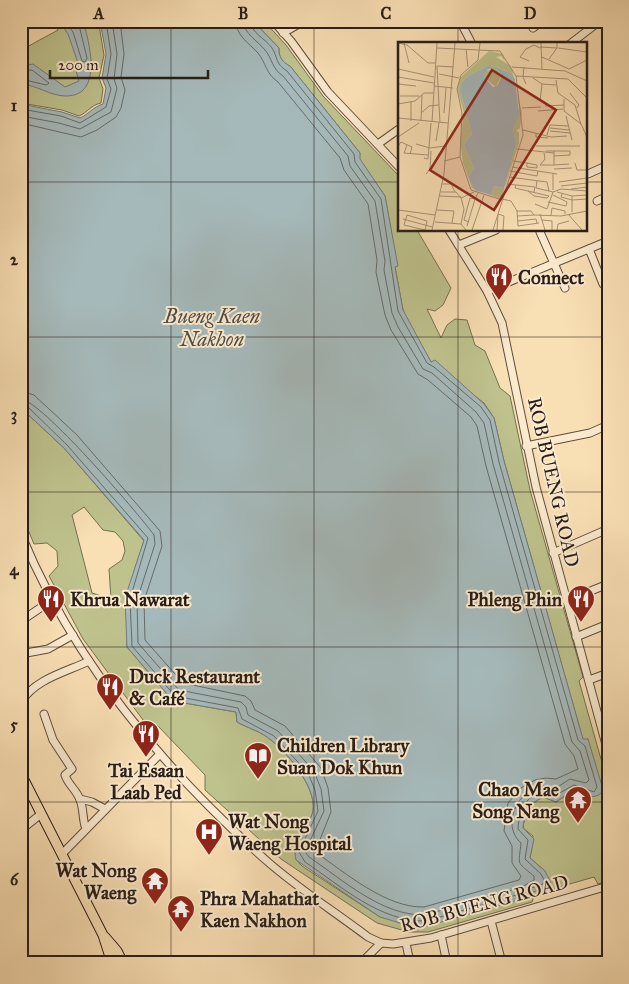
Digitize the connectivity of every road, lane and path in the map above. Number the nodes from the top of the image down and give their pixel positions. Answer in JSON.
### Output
{"nodes":[{"id":1,"x":273,"y":21,"type":"edge"},
{"id":2,"x":304,"y":21,"type":"edge"},
{"id":3,"x":460,"y":21,"type":"edge"},
{"id":4,"x":542,"y":21,"type":"edge"},
{"id":5,"x":600,"y":21,"type":"edge"},
{"id":6,"x":533,"y":28,"type":"dead end"},
{"id":7,"x":283,"y":33,"type":"junction"},
{"id":8,"x":471,"y":42,"type":"edge"},
{"id":9,"x":573,"y":42,"type":"edge"},
{"id":10,"x":398,"y":130,"type":"edge"},
{"id":11,"x":378,"y":144,"type":"junction"},
{"id":12,"x":608,"y":165,"type":"edge"},
{"id":13,"x":398,"y":166,"type":"edge"},
{"id":14,"x":588,"y":174,"type":"dead end"},
{"id":15,"x":608,"y":196,"type":"edge"},
{"id":16,"x":597,"y":201,"type":"dead end"},
{"id":17,"x":450,"y":231,"type":"edge"},
{"id":18,"x":493,"y":231,"type":"edge"},
{"id":19,"x":540,"y":232,"type":"dead end"},
{"id":20,"x":608,"y":241,"type":"edge"},
{"id":21,"x":458,"y":244,"type":"junction"},
{"id":22,"x":589,"y":249,"type":"junction"},
{"id":23,"x":554,"y":262,"type":"junction"},
{"id":24,"x":608,"y":281,"type":"edge"},
{"id":25,"x":565,"y":288,"type":"dead end"},
{"id":26,"x":487,"y":291,"type":"junction"},
{"id":27,"x":608,"y":425,"type":"edge"},
{"id":28,"x":526,"y":446,"type":"junction"},
{"id":29,"x":608,"y":529,"type":"edge"},
{"id":30,"x":21,"y":534,"type":"edge"},
{"id":31,"x":553,"y":553,"type":"junction"},
{"id":32,"x":608,"y":584,"type":"edge"},
{"id":33,"x":52,"y":600,"type":"junction"},
{"id":34,"x":566,"y":601,"type":"junction"},
{"id":35,"x":21,"y":621,"type":"edge"},
{"id":36,"x":608,"y":624,"type":"edge"},
{"id":37,"x":73,"y":634,"type":"junction"},
{"id":38,"x":576,"y":637,"type":"junction"},
{"id":39,"x":21,"y":654,"type":"edge"},
{"id":40,"x":89,"y":661,"type":"junction"},
{"id":41,"x":608,"y":673,"type":"edge"},
{"id":42,"x":589,"y":680,"type":"junction"},
{"id":43,"x":21,"y":702,"type":"edge"},
{"id":44,"x":44,"y":714,"type":"dead end"},
{"id":45,"x":607,"y":747,"type":"edge"},
{"id":46,"x":159,"y":755,"type":"junction"},
{"id":47,"x":21,"y":774,"type":"edge"},
{"id":48,"x":80,"y":799,"type":"junction"},
{"id":49,"x":105,"y":810,"type":"junction"},
{"id":50,"x":41,"y":814,"type":"junction"},
{"id":51,"x":86,"y":829,"type":"junction"},
{"id":52,"x":21,"y":830,"type":"edge"},
{"id":53,"x":63,"y":852,"type":"junction"},
{"id":54,"x":608,"y":886,"type":"edge"},
{"id":55,"x":491,"y":921,"type":"junction"},
{"id":56,"x":104,"y":935,"type":"junction"},
{"id":57,"x":440,"y":935,"type":"junction"},
{"id":58,"x":381,"y":943,"type":"junction"},
{"id":59,"x":406,"y":943,"type":"junction"},
{"id":60,"x":111,"y":961,"type":"edge"},
{"id":61,"x":100,"y":963,"type":"edge"},
{"id":62,"x":123,"y":963,"type":"edge"},
{"id":63,"x":361,"y":963,"type":"edge"},
{"id":64,"x":410,"y":963,"type":"edge"},
{"id":65,"x":447,"y":963,"type":"edge"},
{"id":66,"x":502,"y":963,"type":"edge"}],
"edges":[{"from":1,"to":7,"type":"street"},
{"from":2,"to":7,"type":"street"},
{"from":3,"to":8,"type":"street"},
{"from":4,"to":6,"type":"street"},
{"from":5,"to":9,"type":"street"},
{"from":7,"to":11,"type":"street"},
{"from":10,"to":11,"type":"street"},
{"from":11,"to":13,"type":"street"},
{"from":12,"to":14,"type":"street"},
{"from":15,"to":16,"type":"street"},
{"from":17,"to":21,"type":"street","name":"ROB BUENG ROAD"},
{"from":18,"to":21,"type":"street"},
{"from":19,"to":23,"type":"street"},
{"from":20,"to":22,"type":"street"},
{"from":21,"to":26,"type":"street","name":"ROB BUENG ROAD"},
{"from":22,"to":23,"type":"street"},
{"from":22,"to":24,"type":"street"},
{"from":23,"to":25,"type":"street"},
{"from":23,"to":26,"type":"street"},
{"from":26,"to":28,"type":"street","name":"ROB BUENG ROAD"},
{"from":27,"to":28,"type":"street"},
{"from":28,"to":31,"type":"street","name":"ROB BUENG ROAD"},
{"from":29,"to":31,"type":"street"},
{"from":30,"to":33,"type":"street","name":"ROB BUENG ROAD"},
{"from":31,"to":34,"type":"street","name":"ROB BUENG ROAD"},
{"from":32,"to":34,"type":"street"},
{"from":33,"to":35,"type":"street"},
{"from":33,"to":37,"type":"street","name":"ROB BUENG ROAD"},
{"from":34,"to":38,"type":"street","name":"ROB BUENG ROAD"},
{"from":36,"to":38,"type":"street"},
{"from":37,"to":39,"type":"street"},
{"from":37,"to":40,"type":"street","name":"ROB BUENG ROAD"},
{"from":38,"to":42,"type":"street","name":"ROB BUENG ROAD"},
{"from":40,"to":43,"type":"street"},
{"from":40,"to":46,"type":"street","name":"ROB BUENG ROAD"},
{"from":41,"to":42,"type":"street"},
{"from":42,"to":45,"type":"street","name":"ROB BUENG ROAD"},
{"from":44,"to":48,"type":"street"},
{"from":46,"to":49,"type":"street"},
{"from":46,"to":58,"type":"street","name":"ROB BUENG ROAD"},
{"from":47,"to":50,"type":"main road"},
{"from":48,"to":49,"type":"street"},
{"from":48,"to":51,"type":"street"},
{"from":49,"to":51,"type":"street"},
{"from":50,"to":52,"type":"street"},
{"from":50,"to":53,"type":"main road"},
{"from":51,"to":53,"type":"street"},
{"from":53,"to":56,"type":"main road"},
{"from":54,"to":55,"type":"street","name":"ROB BUENG ROAD"},
{"from":55,"to":57,"type":"street","name":"ROB BUENG ROAD"},
{"from":55,"to":66,"type":"street"},
{"from":56,"to":60,"type":"main road"},
{"from":56,"to":62,"type":"main road"},
{"from":57,"to":59,"type":"street","name":"ROB BUENG ROAD"},
{"from":57,"to":65,"type":"street"},
{"from":58,"to":59,"type":"street","name":"ROB BUENG ROAD"},
{"from":58,"to":63,"type":"street"},
{"from":59,"to":64,"type":"street"},
{"from":60,"to":61,"type":"street"}]}
